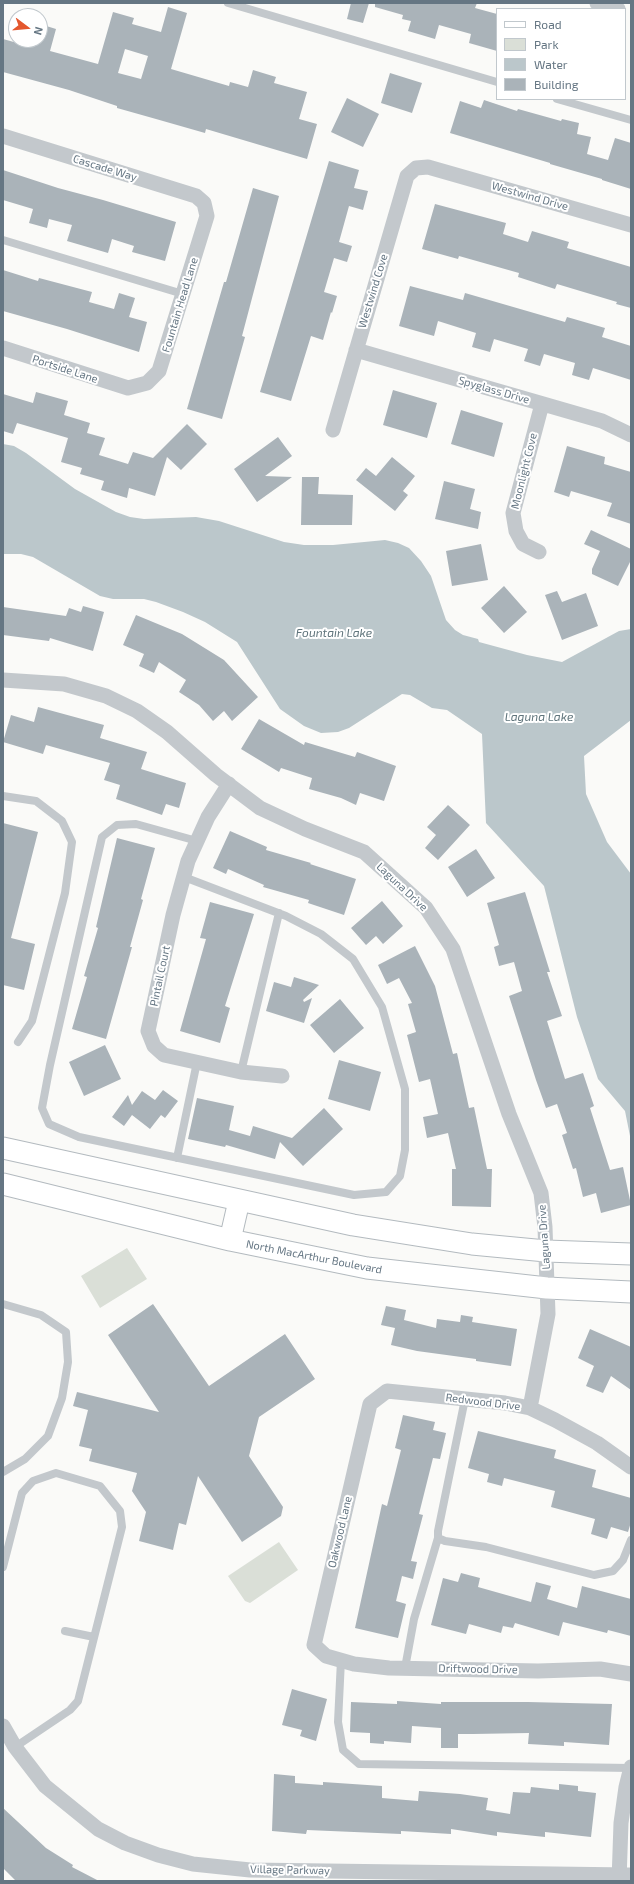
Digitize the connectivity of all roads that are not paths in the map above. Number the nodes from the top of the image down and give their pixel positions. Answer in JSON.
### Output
{"nodes":[{"id":1,"x":228,"y":3,"type":"edge"},
{"id":2,"x":597,"y":3,"type":"edge"},
{"id":3,"x":614,"y":8,"type":"edge"},
{"id":4,"x":496,"y":82,"type":"edge"},
{"id":5,"x":561,"y":100,"type":"edge"},
{"id":6,"x":631,"y":120,"type":"edge"},
{"id":7,"x":3,"y":136,"type":"edge"},
{"id":8,"x":428,"y":167,"type":"joint"},
{"id":9,"x":204,"y":203,"type":"joint"},
{"id":10,"x":631,"y":226,"type":"edge"},
{"id":11,"x":3,"y":240,"type":"edge"},
{"id":12,"x":183,"y":294,"type":"junction"},
{"id":13,"x":3,"y":348,"type":"edge"},
{"id":14,"x":356,"y":350,"type":"junction"},
{"id":15,"x":128,"y":388,"type":"joint"},
{"id":16,"x":542,"y":404,"type":"junction"},
{"id":17,"x":333,"y":430,"type":"dead end"},
{"id":18,"x":631,"y":435,"type":"edge"},
{"id":19,"x":538,"y":552,"type":"dead end"},
{"id":20,"x":3,"y":680,"type":"edge"},
{"id":21,"x":229,"y":784,"type":"junction"},
{"id":22,"x":3,"y":796,"type":"edge"},
{"id":23,"x":197,"y":841,"type":"junction"},
{"id":24,"x":184,"y":877,"type":"junction"},
{"id":25,"x":279,"y":913,"type":"junction"},
{"id":26,"x":18,"y":1042,"type":"dead end"},
{"id":27,"x":197,"y":1062,"type":"junction"},
{"id":28,"x":241,"y":1072,"type":"junction"},
{"id":29,"x":282,"y":1076,"type":"dead end"},
{"id":30,"x":3,"y":1148,"type":"edge"},
{"id":31,"x":177,"y":1158,"type":"junction"},
{"id":32,"x":3,"y":1184,"type":"edge"},
{"id":33,"x":239,"y":1201,"type":"junction"},
{"id":34,"x":230,"y":1240,"type":"junction"},
{"id":35,"x":546,"y":1251,"type":"junction"},
{"id":36,"x":631,"y":1254,"type":"edge"},
{"id":37,"x":547,"y":1288,"type":"junction"},
{"id":38,"x":631,"y":1292,"type":"edge"},
{"id":39,"x":3,"y":1304,"type":"edge"},
{"id":40,"x":465,"y":1399,"type":"junction"},
{"id":41,"x":370,"y":1404,"type":"joint"},
{"id":42,"x":530,"y":1408,"type":"junction"},
{"id":43,"x":631,"y":1467,"type":"edge"},
{"id":44,"x":3,"y":1472,"type":"edge"},
{"id":45,"x":438,"y":1538,"type":"junction"},
{"id":46,"x":631,"y":1540,"type":"edge"},
{"id":47,"x":3,"y":1567,"type":"edge"},
{"id":48,"x":65,"y":1631,"type":"dead end"},
{"id":49,"x":94,"y":1637,"type":"junction"},
{"id":50,"x":326,"y":1656,"type":"joint"},
{"id":51,"x":341,"y":1660,"type":"junction"},
{"id":52,"x":405,"y":1668,"type":"junction"},
{"id":53,"x":631,"y":1674,"type":"edge"},
{"id":54,"x":3,"y":1726,"type":"edge"},
{"id":55,"x":15,"y":1747,"type":"junction"},
{"id":56,"x":631,"y":1768,"type":"edge"},
{"id":57,"x":412,"y":1876,"type":"edge"},
{"id":58,"x":623,"y":1877,"type":"edge"}],
"edges":[{"from":1,"to":4,"type":"lane"},
{"from":2,"to":3,"type":"street"},
{"from":5,"to":6,"type":"lane"},
{"from":7,"to":9,"type":"street","name":"Cascade Way"},
{"from":8,"to":10,"type":"street","name":"Westwind Drive"},
{"from":8,"to":14,"type":"street","name":"Westwind Cove"},
{"from":9,"to":12,"type":"street","name":"Fountain Head Lane"},
{"from":11,"to":12,"type":"lane"},
{"from":12,"to":15,"type":"street","name":"Fountain Head Lane"},
{"from":13,"to":15,"type":"street","name":"Portside Lane"},
{"from":14,"to":16,"type":"street","name":"Spyglass Drive"},
{"from":14,"to":17,"type":"street","name":"Westwind Cove"},
{"from":16,"to":18,"type":"street","name":"Spyglass Drive"},
{"from":16,"to":19,"type":"street","name":"Moonlight Cove"},
{"from":20,"to":21,"type":"street","name":"Laguna Drive"},
{"from":21,"to":23,"type":"street","name":"Pintail Court"},
{"from":21,"to":35,"type":"street","name":"Laguna Drive"},
{"from":22,"to":26,"type":"lane"},
{"from":23,"to":24,"type":"street","name":"Pintail Court"},
{"from":23,"to":31,"type":"lane"},
{"from":24,"to":25,"type":"lane"},
{"from":24,"to":27,"type":"street","name":"Pintail Court"},
{"from":25,"to":28,"type":"lane"},
{"from":25,"to":31,"type":"lane"},
{"from":27,"to":28,"type":"street","name":"Pintail Court"},
{"from":27,"to":31,"type":"lane"},
{"from":28,"to":29,"type":"street","name":"Pintail Court"},
{"from":30,"to":33,"type":"main road"},
{"from":32,"to":34,"type":"main road","name":"North MacArthur Boulevard"},
{"from":33,"to":34,"type":"main road"},
{"from":33,"to":35,"type":"main road"},
{"from":34,"to":37,"type":"main road","name":"North MacArthur Boulevard"},
{"from":35,"to":36,"type":"main road"},
{"from":35,"to":37,"type":"street","name":"Laguna Drive"},
{"from":37,"to":38,"type":"main road","name":"North MacArthur Boulevard"},
{"from":37,"to":42,"type":"street","name":"Laguna Drive"},
{"from":39,"to":44,"type":"lane"},
{"from":40,"to":41,"type":"street","name":"Redwood Drive"},
{"from":40,"to":42,"type":"street","name":"Redwood Drive"},
{"from":40,"to":45,"type":"lane"},
{"from":41,"to":50,"type":"street","name":"Oakwood Lane"},
{"from":42,"to":43,"type":"street","name":"Redwood Drive"},
{"from":45,"to":46,"type":"lane"},
{"from":45,"to":52,"type":"lane"},
{"from":47,"to":49,"type":"lane"},
{"from":48,"to":49,"type":"lane"},
{"from":49,"to":55,"type":"lane"},
{"from":50,"to":51,"type":"street","name":"Driftwood Drive"},
{"from":51,"to":52,"type":"street","name":"Driftwood Drive"},
{"from":51,"to":56,"type":"lane"},
{"from":52,"to":53,"type":"street","name":"Driftwood Drive"},
{"from":54,"to":55,"type":"street","name":"Village Parkway"},
{"from":55,"to":57,"type":"street","name":"Village Parkway"},
{"from":56,"to":58,"type":"street"},
{"from":57,"to":58,"type":"street","name":"Village Parkway"}]}
